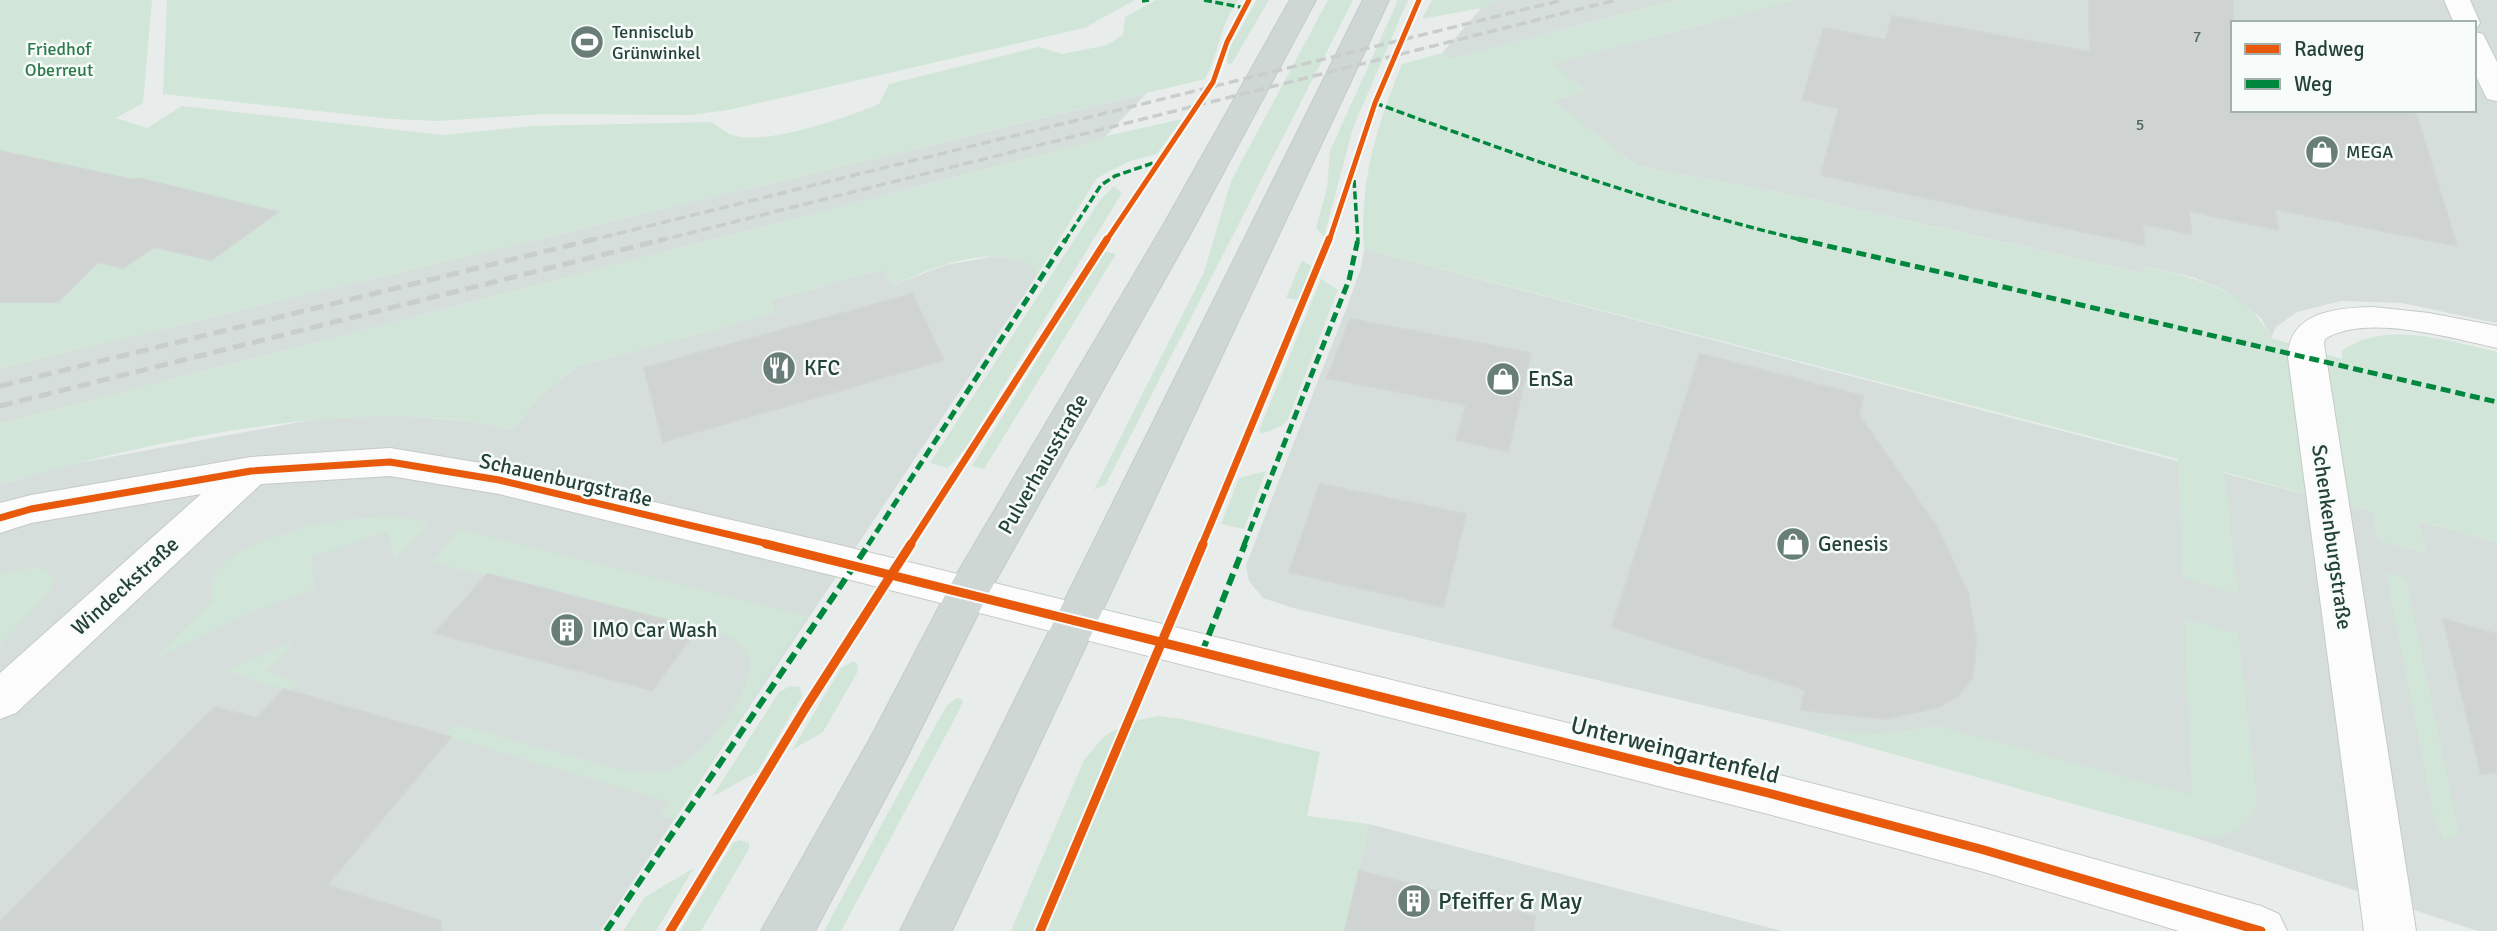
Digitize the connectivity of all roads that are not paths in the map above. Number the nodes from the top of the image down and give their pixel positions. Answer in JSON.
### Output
{"nodes":[{"id":1,"x":1303,"y":0,"type":"edge"},
{"id":2,"x":1376,"y":0,"type":"edge"},
{"id":3,"x":2457,"y":0,"type":"edge"},
{"id":4,"x":2466,"y":21,"type":"edge"},
{"id":5,"x":2476,"y":45,"type":"edge"},
{"id":6,"x":2497,"y":93,"type":"edge"},
{"id":7,"x":2497,"y":337,"type":"edge"},
{"id":8,"x":251,"y":471,"type":"junction"},
{"id":9,"x":0,"y":518,"type":"edge"},
{"id":10,"x":967,"y":594,"type":"junction"},
{"id":11,"x":1076,"y":622,"type":"junction"},
{"id":12,"x":0,"y":700,"type":"edge"},
{"id":13,"x":787,"y":931,"type":"edge"},
{"id":14,"x":926,"y":931,"type":"edge"},
{"id":15,"x":2261,"y":931,"type":"edge"},
{"id":16,"x":2390,"y":931,"type":"edge"}],
"edges":[{"from":1,"to":10,"type":"main road","name":"Pulverhausstraße"},
{"from":2,"to":11,"type":"main road"},
{"from":3,"to":4,"type":"street"},
{"from":5,"to":6,"type":"street"},
{"from":7,"to":16,"type":"street","name":"Schenkenburgstraße"},
{"from":8,"to":9,"type":"street","name":"Schauenburgstraße"},
{"from":8,"to":10,"type":"street","name":"Schauenburgstraße"},
{"from":8,"to":12,"type":"street","name":"Windeckstraße"},
{"from":10,"to":11,"type":"street","name":"Schauenburgstraße"},
{"from":10,"to":13,"type":"main road","name":"Pulverhausstraße"},
{"from":11,"to":14,"type":"main road"},
{"from":11,"to":15,"type":"street","name":"Unterweingartenfeld"}]}
